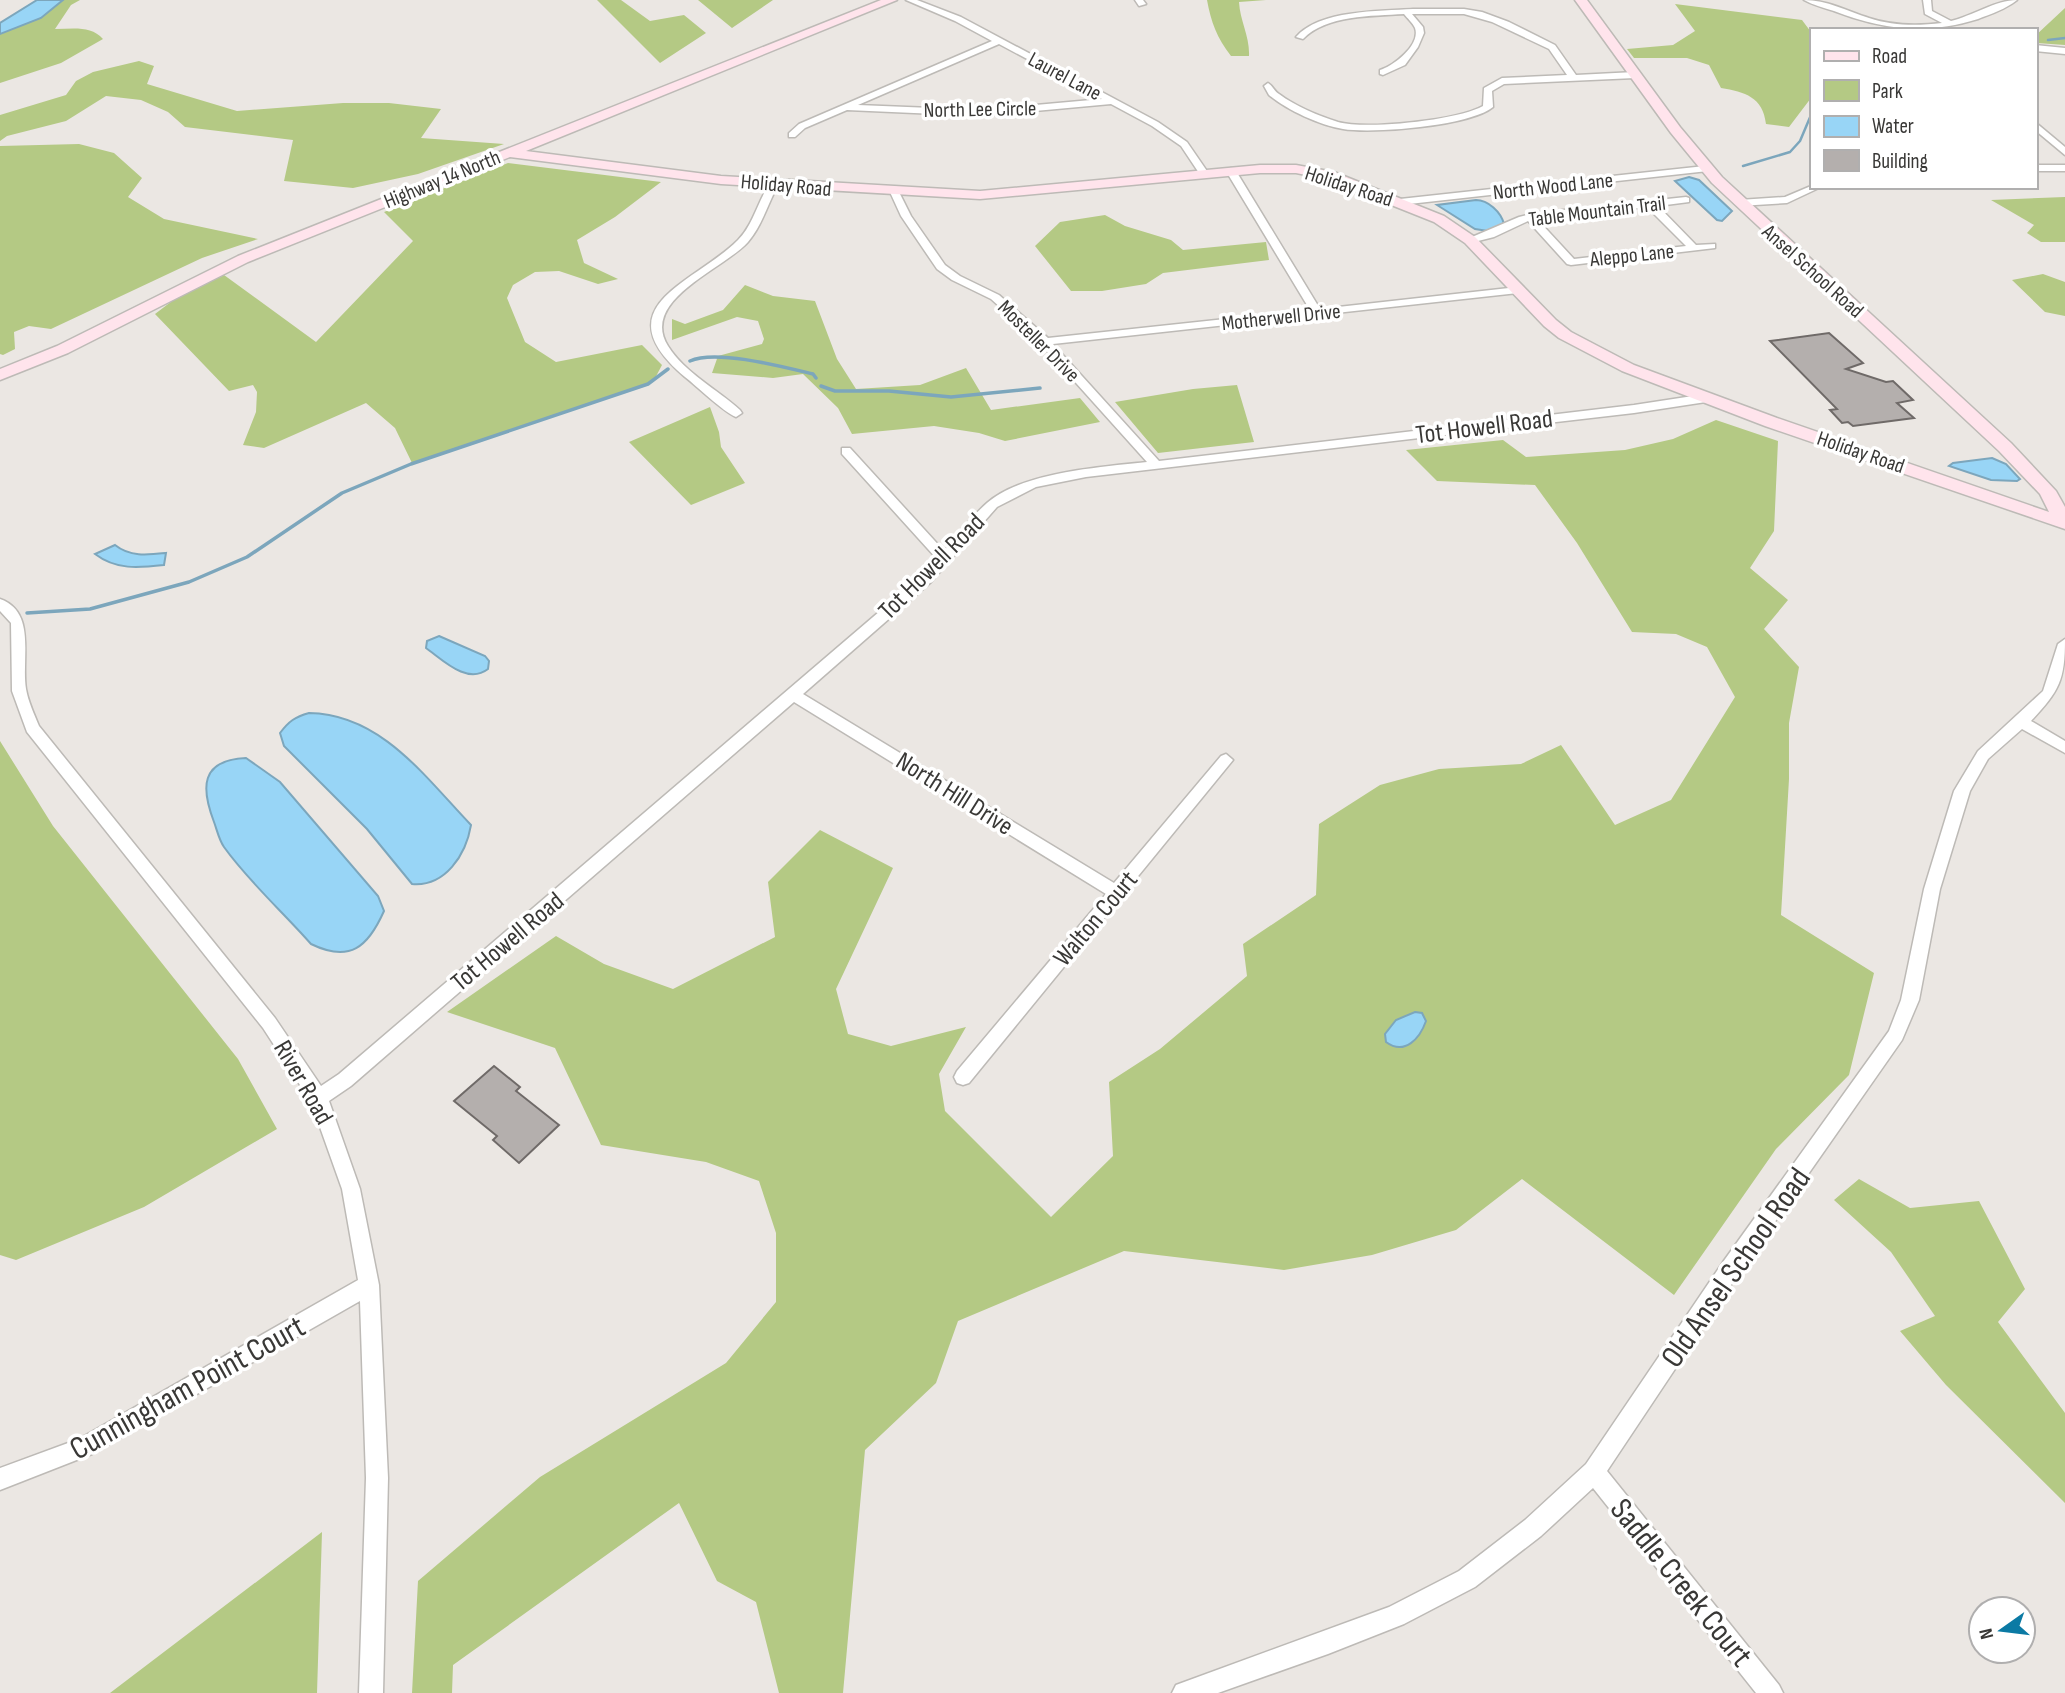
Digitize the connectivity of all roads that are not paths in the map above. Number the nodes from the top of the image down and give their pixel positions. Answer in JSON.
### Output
{"nodes":[{"id":1,"x":891,"y":0,"type":"edge"},
{"id":2,"x":911,"y":0,"type":"edge"},
{"id":3,"x":1581,"y":0,"type":"edge"},
{"id":4,"x":1808,"y":0,"type":"edge"},
{"id":5,"x":1927,"y":0,"type":"edge"},
{"id":6,"x":2012,"y":0,"type":"edge"},
{"id":7,"x":1407,"y":13,"type":"junction"},
{"id":8,"x":1949,"y":24,"type":"junction"},
{"id":9,"x":1891,"y":28,"type":"edge"},
{"id":10,"x":1957,"y":28,"type":"edge"},
{"id":11,"x":1300,"y":37,"type":"dead end"},
{"id":12,"x":999,"y":41,"type":"junction"},
{"id":13,"x":2037,"y":48,"type":"edge"},
{"id":14,"x":2065,"y":51,"type":"edge"},
{"id":15,"x":1383,"y":72,"type":"dead end"},
{"id":16,"x":1635,"y":75,"type":"junction"},
{"id":17,"x":1573,"y":78,"type":"junction"},
{"id":18,"x":1268,"y":86,"type":"dead end"},
{"id":19,"x":1113,"y":101,"type":"junction"},
{"id":20,"x":846,"y":107,"type":"junction"},
{"id":21,"x":2037,"y":127,"type":"edge"},
{"id":22,"x":792,"y":135,"type":"dead end"},
{"id":23,"x":2065,"y":152,"type":"edge"},
{"id":24,"x":511,"y":153,"type":"junction"},
{"id":25,"x":2065,"y":168,"type":"edge"},
{"id":26,"x":1705,"y":169,"type":"junction"},
{"id":27,"x":2037,"y":169,"type":"edge"},
{"id":28,"x":1231,"y":171,"type":"junction"},
{"id":29,"x":1204,"y":174,"type":"junction"},
{"id":30,"x":773,"y":185,"type":"junction"},
{"id":31,"x":1812,"y":189,"type":"edge"},
{"id":32,"x":895,"y":192,"type":"junction"},
{"id":33,"x":1686,"y":200,"type":"dead end"},
{"id":34,"x":1400,"y":202,"type":"junction"},
{"id":35,"x":1650,"y":204,"type":"junction"},
{"id":36,"x":1739,"y":204,"type":"junction"},
{"id":37,"x":1530,"y":217,"type":"junction"},
{"id":38,"x":1469,"y":240,"type":"junction"},
{"id":39,"x":1711,"y":246,"type":"dead end"},
{"id":40,"x":1694,"y":248,"type":"junction"},
{"id":41,"x":1518,"y":290,"type":"junction"},
{"id":42,"x":1317,"y":313,"type":"junction"},
{"id":43,"x":1045,"y":342,"type":"junction"},
{"id":44,"x":0,"y":374,"type":"edge"},
{"id":45,"x":1706,"y":398,"type":"junction"},
{"id":46,"x":736,"y":414,"type":"dead end"},
{"id":47,"x":846,"y":451,"type":"dead end"},
{"id":48,"x":1156,"y":465,"type":"junction"},
{"id":49,"x":2065,"y":525,"type":"edge"},
{"id":50,"x":944,"y":559,"type":"junction"},
{"id":51,"x":0,"y":604,"type":"edge"},
{"id":52,"x":2065,"y":644,"type":"edge"},
{"id":53,"x":793,"y":695,"type":"junction"},
{"id":54,"x":2021,"y":722,"type":"junction"},
{"id":55,"x":2065,"y":748,"type":"edge"},
{"id":56,"x":1226,"y":760,"type":"dead end"},
{"id":57,"x":1116,"y":892,"type":"junction"},
{"id":58,"x":963,"y":1077,"type":"dead end"},
{"id":59,"x":319,"y":1098,"type":"junction"},
{"id":60,"x":369,"y":1285,"type":"junction"},
{"id":61,"x":1594,"y":1472,"type":"junction"},
{"id":62,"x":0,"y":1479,"type":"edge"},
{"id":63,"x":371,"y":1693,"type":"edge"},
{"id":64,"x":1184,"y":1693,"type":"edge"},
{"id":65,"x":1771,"y":1693,"type":"edge"}],
"edges":[{"from":1,"to":24,"type":"main road","name":"Highway 14 North"},
{"from":2,"to":12,"type":"street","name":"Laurel Lane"},
{"from":3,"to":16,"type":"street","name":"Ansel School Road"},
{"from":4,"to":9,"type":"street"},
{"from":5,"to":8,"type":"street"},
{"from":6,"to":8,"type":"street"},
{"from":7,"to":11,"type":"street"},
{"from":7,"to":15,"type":"street"},
{"from":7,"to":17,"type":"street"},
{"from":8,"to":9,"type":"street"},
{"from":8,"to":10,"type":"street"},
{"from":12,"to":19,"type":"street","name":"Laurel Lane"},
{"from":12,"to":20,"type":"street","name":"North Lee Circle"},
{"from":13,"to":14,"type":"street"},
{"from":16,"to":17,"type":"street"},
{"from":16,"to":26,"type":"street","name":"Ansel School Road"},
{"from":17,"to":18,"type":"street"},
{"from":19,"to":20,"type":"street","name":"North Lee Circle"},
{"from":19,"to":29,"type":"street","name":"Laurel Lane"},
{"from":20,"to":22,"type":"street","name":"North Lee Circle"},
{"from":21,"to":23,"type":"street"},
{"from":24,"to":30,"type":"street","name":"Holiday Road"},
{"from":24,"to":44,"type":"main road","name":"Highway 14 North"},
{"from":25,"to":27,"type":"street"},
{"from":26,"to":34,"type":"street","name":"North Wood Lane"},
{"from":26,"to":36,"type":"street","name":"Ansel School Road"},
{"from":28,"to":29,"type":"street","name":"Holiday Road"},
{"from":28,"to":34,"type":"street","name":"Holiday Road"},
{"from":28,"to":42,"type":"street"},
{"from":29,"to":32,"type":"street","name":"Holiday Road"},
{"from":30,"to":32,"type":"street","name":"Holiday Road"},
{"from":30,"to":46,"type":"street"},
{"from":31,"to":36,"type":"street"},
{"from":32,"to":43,"type":"street","name":"Mosteller Drive"},
{"from":33,"to":35,"type":"street","name":"Table Mountain Trail"},
{"from":34,"to":38,"type":"street","name":"Holiday Road"},
{"from":35,"to":37,"type":"street","name":"Table Mountain Trail"},
{"from":35,"to":40,"type":"street"},
{"from":36,"to":49,"type":"street","name":"Ansel School Road"},
{"from":37,"to":38,"type":"street","name":"Table Mountain Trail"},
{"from":37,"to":40,"type":"street","name":"Aleppo Lane"},
{"from":38,"to":41,"type":"street","name":"Holiday Road"},
{"from":39,"to":40,"type":"street","name":"Aleppo Lane"},
{"from":41,"to":42,"type":"street","name":"Motherwell Drive"},
{"from":41,"to":45,"type":"street","name":"Holiday Road"},
{"from":42,"to":43,"type":"street","name":"Motherwell Drive"},
{"from":43,"to":48,"type":"street","name":"Mosteller Drive"},
{"from":45,"to":48,"type":"street","name":"Tot Howell Road"},
{"from":45,"to":49,"type":"street","name":"Holiday Road"},
{"from":47,"to":50,"type":"street"},
{"from":48,"to":50,"type":"street","name":"Tot Howell Road"},
{"from":50,"to":53,"type":"street","name":"Tot Howell Road"},
{"from":51,"to":59,"type":"street","name":"River Road"},
{"from":52,"to":54,"type":"street","name":"Old Ansel School Road"},
{"from":53,"to":57,"type":"street","name":"North Hill Drive"},
{"from":53,"to":59,"type":"street","name":"Tot Howell Road"},
{"from":54,"to":55,"type":"street"},
{"from":54,"to":61,"type":"street","name":"Old Ansel School Road"},
{"from":56,"to":57,"type":"street","name":"Walton Court"},
{"from":57,"to":58,"type":"street","name":"Walton Court"},
{"from":59,"to":60,"type":"street","name":"River Road"},
{"from":60,"to":62,"type":"street","name":"Cunningham Point Court"},
{"from":60,"to":63,"type":"street","name":"River Road"},
{"from":61,"to":64,"type":"street","name":"Old Ansel School Road"},
{"from":61,"to":65,"type":"street","name":"Saddle Creek Court"}]}
